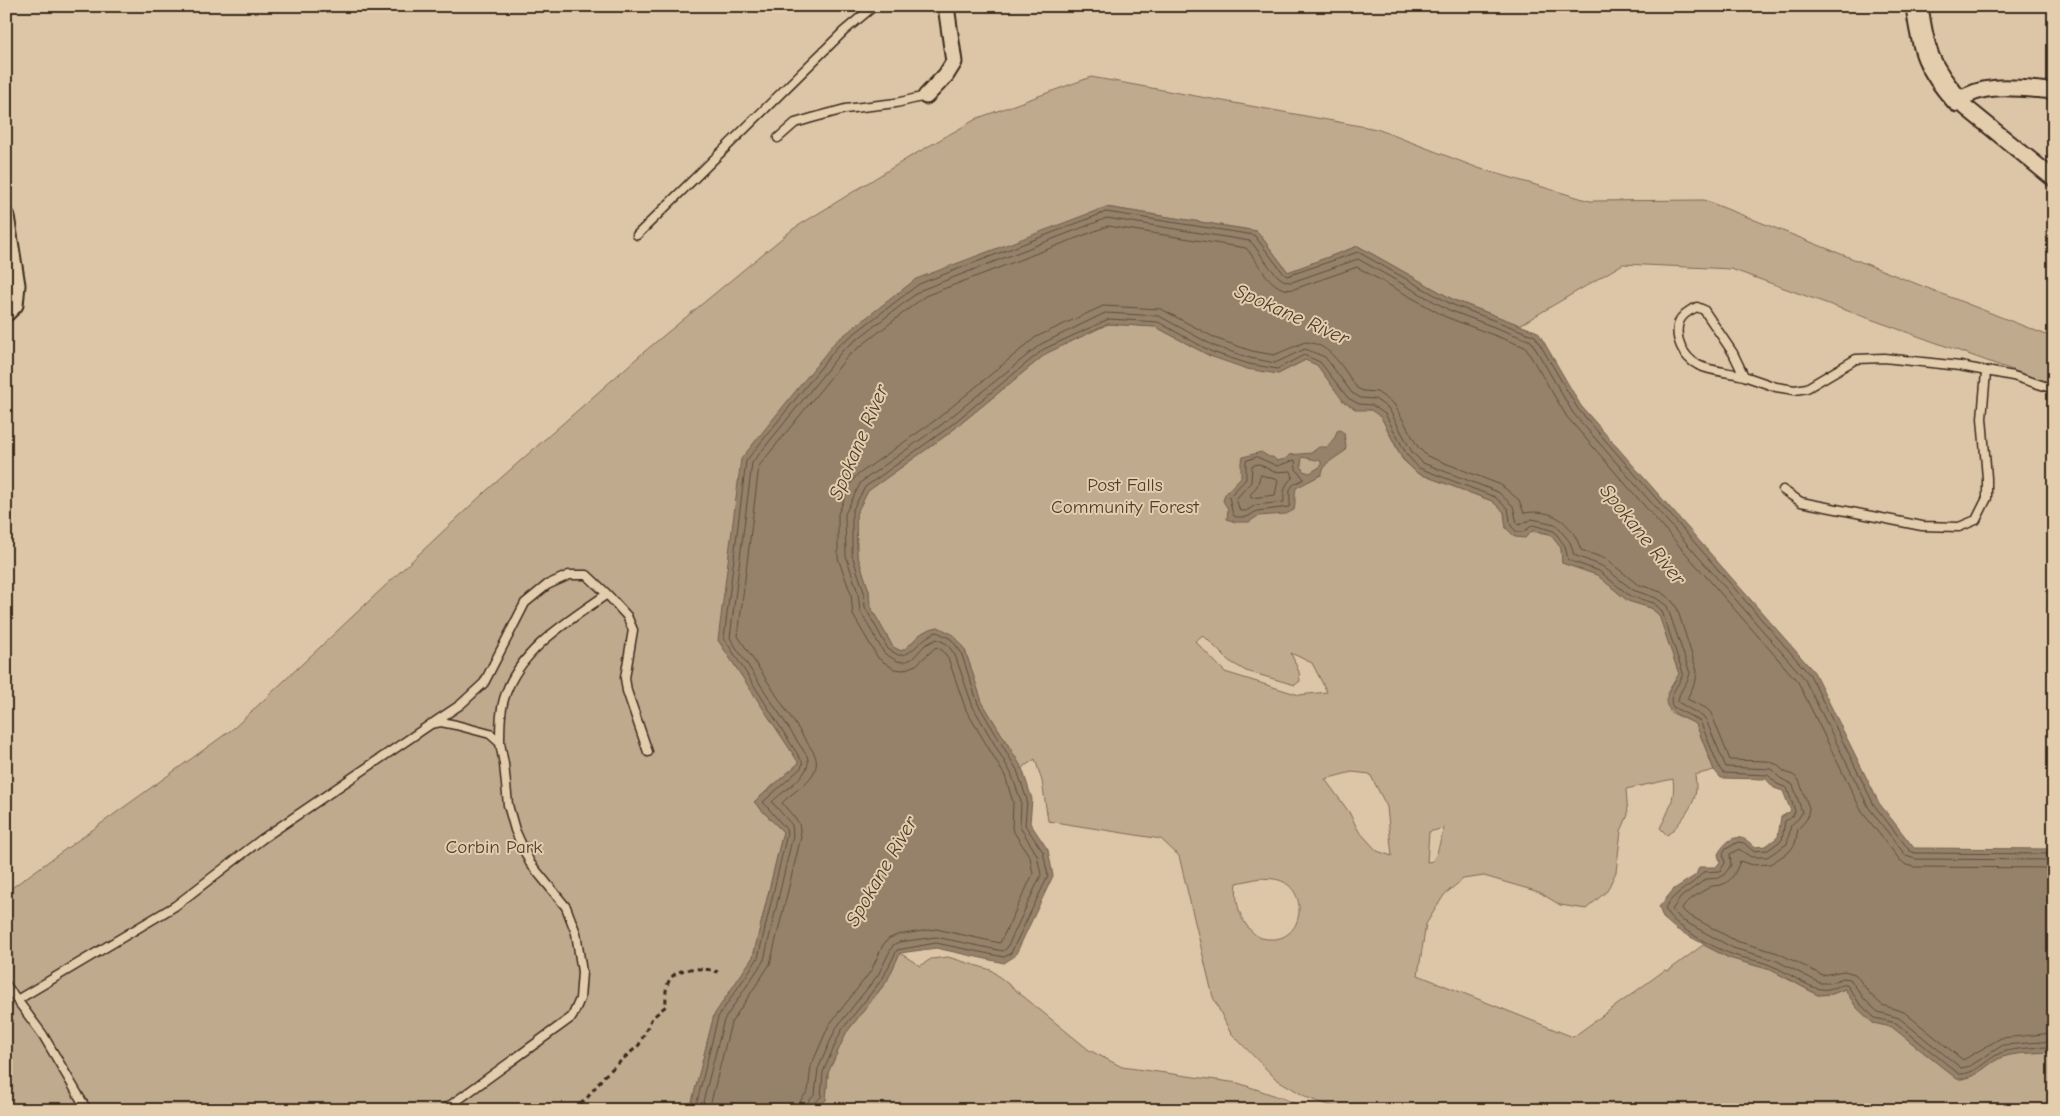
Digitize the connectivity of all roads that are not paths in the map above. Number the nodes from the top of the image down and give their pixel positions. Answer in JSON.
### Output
{"nodes":[{"id":1,"x":874,"y":6,"type":"edge"},
{"id":2,"x":946,"y":6,"type":"edge"},
{"id":3,"x":1918,"y":6,"type":"edge"},
{"id":4,"x":2054,"y":91,"type":"edge"},
{"id":5,"x":926,"y":96,"type":"joint"},
{"id":6,"x":1958,"y":101,"type":"junction"},
{"id":7,"x":778,"y":138,"type":"dead end"},
{"id":8,"x":2054,"y":179,"type":"edge"},
{"id":9,"x":6,"y":216,"type":"edge"},
{"id":10,"x":637,"y":235,"type":"dead end"},
{"id":11,"x":6,"y":314,"type":"edge"},
{"id":12,"x":1986,"y":372,"type":"junction"},
{"id":13,"x":1744,"y":376,"type":"junction"},
{"id":14,"x":2054,"y":389,"type":"edge"},
{"id":15,"x":1783,"y":490,"type":"dead end"},
{"id":16,"x":606,"y":594,"type":"junction"},
{"id":17,"x":431,"y":724,"type":"junction"},
{"id":18,"x":500,"y":743,"type":"junction"},
{"id":19,"x":648,"y":752,"type":"dead end"},
{"id":20,"x":6,"y":985,"type":"edge"},
{"id":21,"x":17,"y":1000,"type":"junction"},
{"id":22,"x":87,"y":1110,"type":"edge"},
{"id":23,"x":444,"y":1110,"type":"edge"}],
"edges":[{"from":1,"to":10,"type":"lane"},
{"from":2,"to":5,"type":"street"},
{"from":3,"to":6,"type":"street"},
{"from":4,"to":6,"type":"street"},
{"from":5,"to":7,"type":"lane"},
{"from":6,"to":8,"type":"street"},
{"from":9,"to":11,"type":"street"},
{"from":12,"to":13,"type":"lane"},
{"from":12,"to":14,"type":"lane"},
{"from":12,"to":15,"type":"lane"},
{"from":13,"to":13,"type":"lane"},
{"from":16,"to":17,"type":"lane"},
{"from":16,"to":18,"type":"lane"},
{"from":16,"to":19,"type":"lane"},
{"from":17,"to":18,"type":"lane"},
{"from":17,"to":21,"type":"lane"},
{"from":18,"to":23,"type":"lane"},
{"from":20,"to":21,"type":"lane"},
{"from":21,"to":22,"type":"lane"}]}
